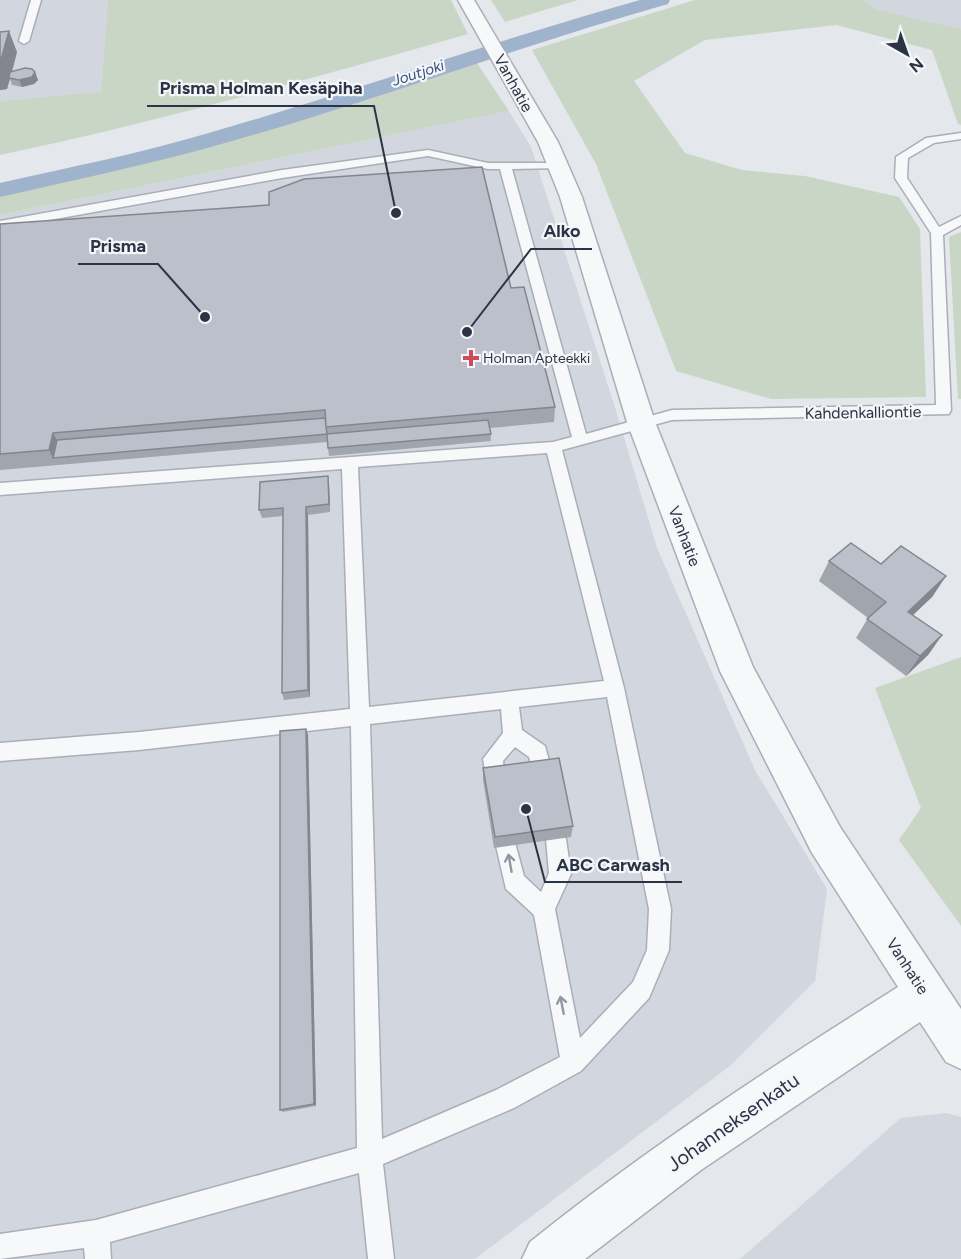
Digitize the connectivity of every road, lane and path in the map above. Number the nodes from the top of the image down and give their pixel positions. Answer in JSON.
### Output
{"nodes":[{"id":1,"x":36,"y":0,"type":"edge"},
{"id":2,"x":466,"y":0,"type":"edge"},
{"id":3,"x":24,"y":41,"type":"dead end"},
{"id":4,"x":961,"y":136,"type":"edge"},
{"id":5,"x":505,"y":166,"type":"junction"},
{"id":6,"x":557,"y":166,"type":"junction"},
{"id":7,"x":961,"y":220,"type":"edge"},
{"id":8,"x":0,"y":225,"type":"edge"},
{"id":9,"x":937,"y":233,"type":"junction"},
{"id":10,"x":641,"y":422,"type":"junction"},
{"id":11,"x":580,"y":440,"type":"junction"},
{"id":12,"x":553,"y":447,"type":"junction"},
{"id":13,"x":350,"y":462,"type":"junction"},
{"id":14,"x":0,"y":489,"type":"edge"},
{"id":15,"x":615,"y":688,"type":"junction"},
{"id":16,"x":509,"y":699,"type":"junction"},
{"id":17,"x":360,"y":716,"type":"junction"},
{"id":18,"x":513,"y":735,"type":"junction"},
{"id":19,"x":0,"y":752,"type":"edge"},
{"id":20,"x":542,"y":772,"type":"edge"},
{"id":21,"x":495,"y":779,"type":"edge"},
{"id":22,"x":556,"y":839,"type":"edge"},
{"id":23,"x":507,"y":846,"type":"edge"},
{"id":24,"x":543,"y":909,"type":"junction"},
{"id":25,"x":926,"y":994,"type":"junction"},
{"id":26,"x":961,"y":1047,"type":"edge"},
{"id":27,"x":573,"y":1063,"type":"junction"},
{"id":28,"x":370,"y":1157,"type":"junction"},
{"id":29,"x":96,"y":1233,"type":"junction"},
{"id":30,"x":0,"y":1246,"type":"edge"},
{"id":31,"x":98,"y":1259,"type":"edge"},
{"id":32,"x":381,"y":1259,"type":"edge"},
{"id":33,"x":547,"y":1259,"type":"edge"}],
"edges":[{"from":1,"to":3,"type":"lane"},
{"from":2,"to":6,"type":"street","name":"Vanhatie"},
{"from":4,"to":9,"type":"lane"},
{"from":5,"to":6,"type":"lane"},
{"from":5,"to":8,"type":"lane"},
{"from":5,"to":11,"type":"lane"},
{"from":6,"to":10,"type":"street","name":"Vanhatie"},
{"from":7,"to":9,"type":"lane"},
{"from":9,"to":10,"type":"lane","name":"Kahdenkalliontie"},
{"from":10,"to":11,"type":"lane"},
{"from":10,"to":25,"type":"street","name":"Vanhatie"},
{"from":11,"to":12,"type":"lane"},
{"from":12,"to":13,"type":"lane"},
{"from":12,"to":15,"type":"lane"},
{"from":13,"to":14,"type":"lane"},
{"from":13,"to":17,"type":"lane"},
{"from":15,"to":16,"type":"lane"},
{"from":15,"to":27,"type":"lane"},
{"from":16,"to":17,"type":"lane"},
{"from":16,"to":18,"type":"lane"},
{"from":17,"to":19,"type":"lane"},
{"from":17,"to":28,"type":"lane"},
{"from":18,"to":20,"type":"lane"},
{"from":18,"to":21,"type":"lane"},
{"from":22,"to":24,"type":"lane"},
{"from":24,"to":23,"type":"lane","one_way":true},
{"from":27,"to":24,"type":"lane","one_way":true},
{"from":25,"to":26,"type":"street","name":"Vanhatie"},
{"from":25,"to":33,"type":"street","name":"Johanneksenkatu"},
{"from":27,"to":28,"type":"lane"},
{"from":28,"to":29,"type":"lane"},
{"from":28,"to":32,"type":"lane"},
{"from":29,"to":30,"type":"lane"},
{"from":29,"to":31,"type":"lane"}]}
